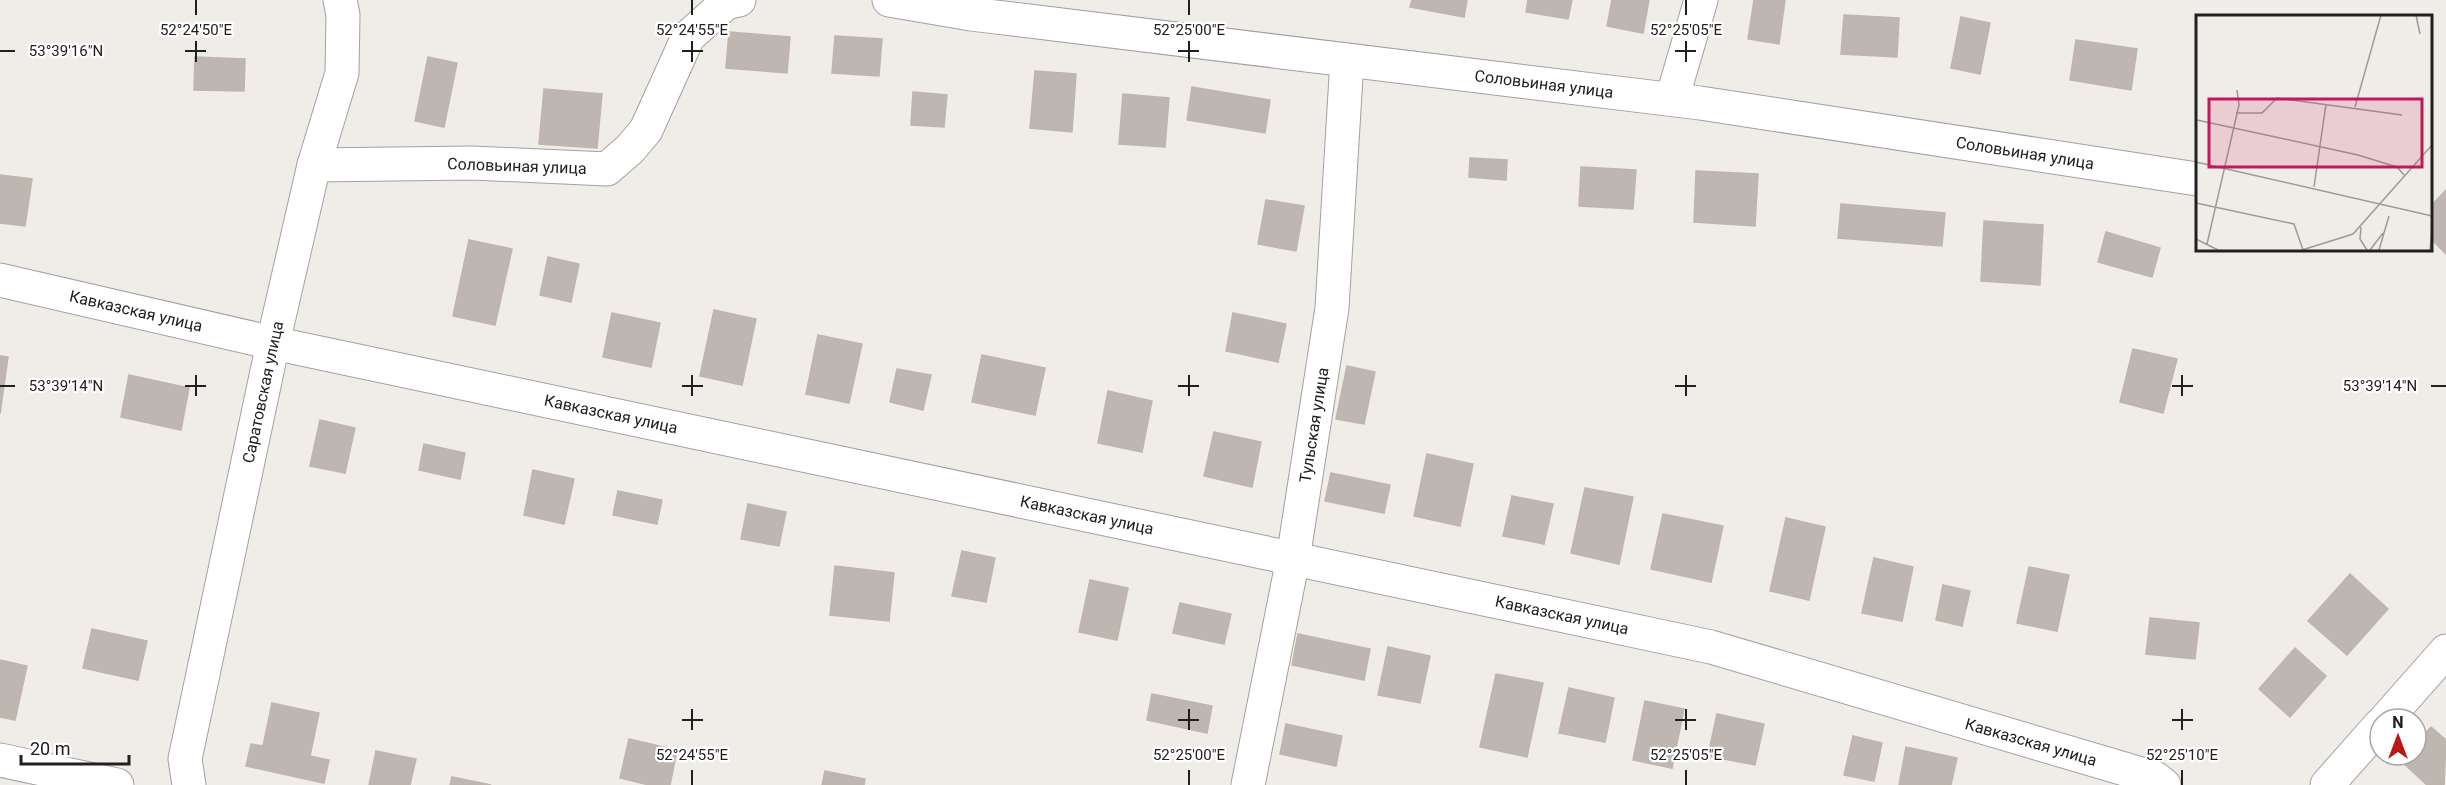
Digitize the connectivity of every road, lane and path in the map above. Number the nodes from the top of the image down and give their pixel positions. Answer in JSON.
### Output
{"nodes":[{"id":1,"x":340,"y":0,"type":"edge"},
{"id":2,"x":739,"y":0,"type":"edge"},
{"id":3,"x":889,"y":0,"type":"edge"},
{"id":4,"x":1701,"y":0,"type":"edge"},
{"id":5,"x":1347,"y":60,"type":"junction"},
{"id":6,"x":1672,"y":99,"type":"junction"},
{"id":7,"x":314,"y":165,"type":"junction"},
{"id":8,"x":2196,"y":179,"type":"edge"},
{"id":9,"x":0,"y":280,"type":"edge"},
{"id":10,"x":273,"y":343,"type":"junction"},
{"id":11,"x":1293,"y":559,"type":"junction"},
{"id":12,"x":2446,"y":651,"type":"edge"},
{"id":13,"x":2397,"y":707,"type":"edge"},
{"id":14,"x":2368,"y":739,"type":"edge"},
{"id":15,"x":0,"y":760,"type":"edge"},
{"id":16,"x":117,"y":785,"type":"edge"},
{"id":17,"x":189,"y":785,"type":"edge"},
{"id":18,"x":1248,"y":785,"type":"edge"},
{"id":19,"x":2164,"y":785,"type":"edge"},
{"id":20,"x":2327,"y":785,"type":"edge"}],
"edges":[{"from":1,"to":7,"type":"street","name":"Саратовская улица"},
{"from":2,"to":7,"type":"street","name":"Соловьиная улица"},
{"from":3,"to":5,"type":"street","name":"Соловьиная улица"},
{"from":4,"to":6,"type":"street"},
{"from":5,"to":6,"type":"street","name":"Соловьиная улица"},
{"from":5,"to":11,"type":"street","name":"Тульская улица"},
{"from":6,"to":8,"type":"street","name":"Соловьиная улица"},
{"from":7,"to":10,"type":"street","name":"Саратовская улица"},
{"from":9,"to":10,"type":"street","name":"Кавказская улица"},
{"from":10,"to":11,"type":"street","name":"Кавказская улица"},
{"from":10,"to":17,"type":"street","name":"Саратовская улица"},
{"from":11,"to":18,"type":"street","name":"Тульская улица"},
{"from":11,"to":19,"type":"street","name":"Кавказская улица"},
{"from":12,"to":13,"type":"street"},
{"from":14,"to":20,"type":"street"},
{"from":15,"to":16,"type":"street"}]}
